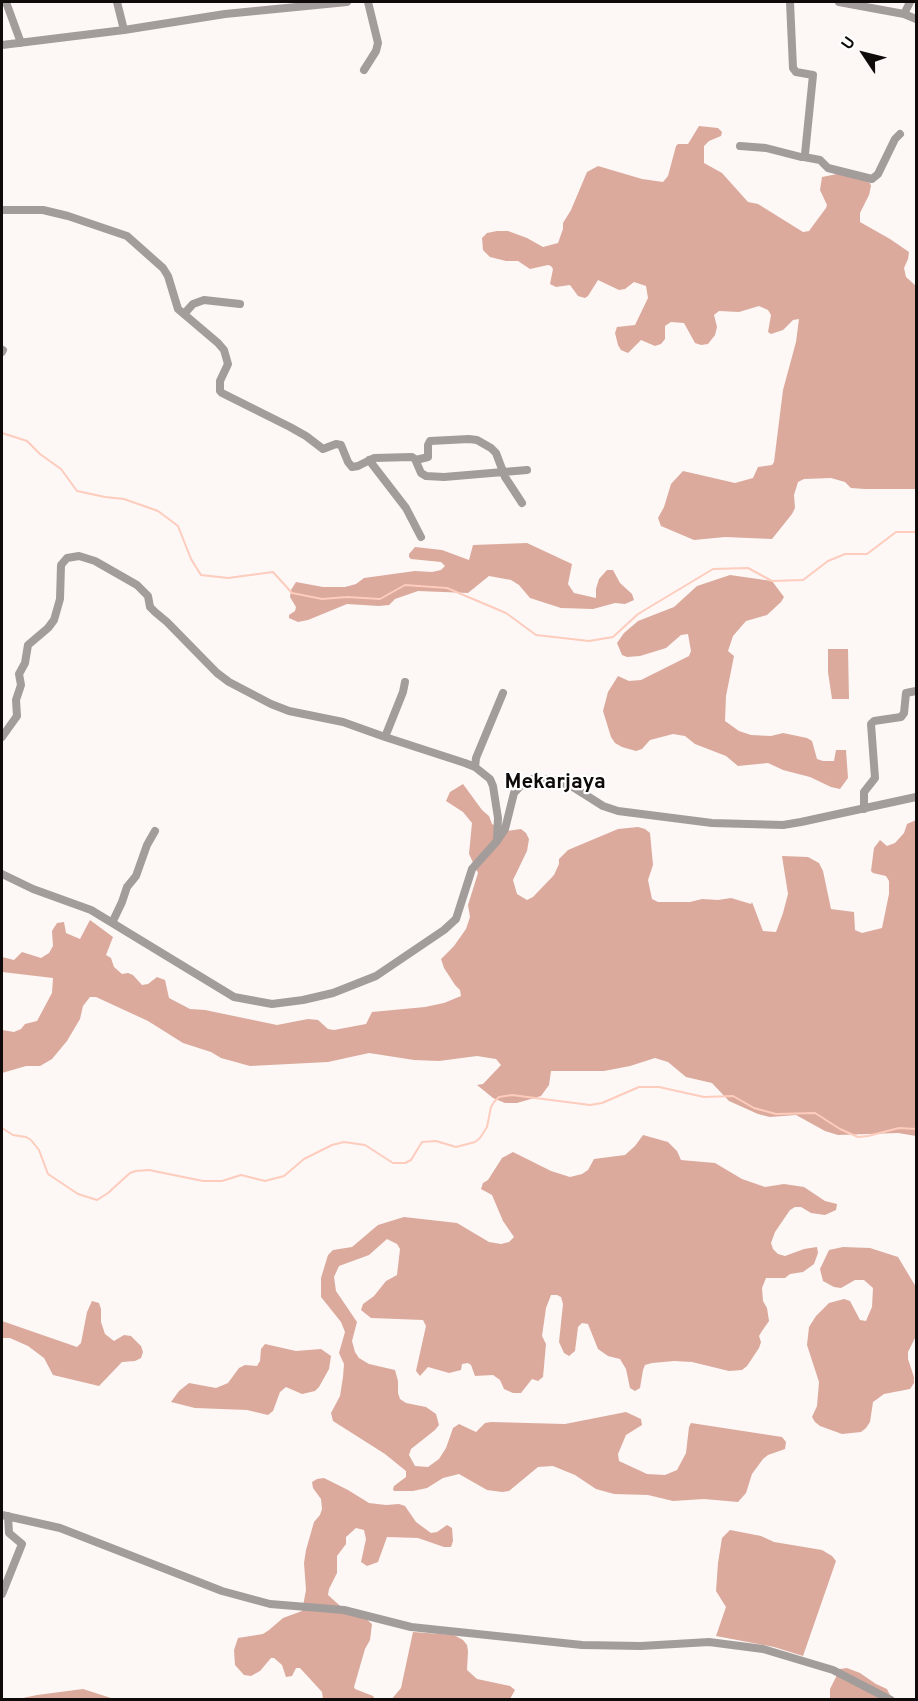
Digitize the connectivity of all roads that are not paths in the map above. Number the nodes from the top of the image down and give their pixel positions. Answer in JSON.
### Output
{"nodes":[{"id":1,"x":6,"y":2,"type":"edge"},
{"id":2,"x":117,"y":2,"type":"edge"},
{"id":3,"x":347,"y":2,"type":"edge"},
{"id":4,"x":368,"y":2,"type":"edge"},
{"id":5,"x":789,"y":2,"type":"edge"},
{"id":6,"x":839,"y":2,"type":"edge"},
{"id":7,"x":910,"y":2,"type":"edge"},
{"id":8,"x":904,"y":14,"type":"junction"},
{"id":9,"x":916,"y":19,"type":"edge"},
{"id":10,"x":124,"y":30,"type":"junction"},
{"id":11,"x":21,"y":43,"type":"junction"},
{"id":12,"x":2,"y":45,"type":"edge"},
{"id":13,"x":364,"y":70,"type":"dead end"},
{"id":14,"x":900,"y":134,"type":"dead end"},
{"id":15,"x":740,"y":146,"type":"dead end"},
{"id":16,"x":804,"y":157,"type":"junction"},
{"id":17,"x":2,"y":210,"type":"edge"},
{"id":18,"x":240,"y":304,"type":"dead end"},
{"id":19,"x":184,"y":314,"type":"junction"},
{"id":20,"x":369,"y":460,"type":"junction"},
{"id":21,"x":416,"y":460,"type":"junction"},
{"id":22,"x":527,"y":470,"type":"dead end"},
{"id":23,"x":503,"y":472,"type":"junction"},
{"id":24,"x":522,"y":502,"type":"dead end"},
{"id":25,"x":421,"y":537,"type":"dead end"},
{"id":26,"x":405,"y":682,"type":"dead end"},
{"id":27,"x":916,"y":691,"type":"edge"},
{"id":28,"x":503,"y":693,"type":"dead end"},
{"id":29,"x":2,"y":737,"type":"edge"},
{"id":30,"x":385,"y":737,"type":"junction"},
{"id":31,"x":475,"y":767,"type":"junction"},
{"id":32,"x":916,"y":797,"type":"edge"},
{"id":33,"x":864,"y":809,"type":"junction"},
{"id":34,"x":155,"y":831,"type":"dead end"},
{"id":35,"x":497,"y":841,"type":"junction"},
{"id":36,"x":2,"y":874,"type":"edge"},
{"id":37,"x":112,"y":922,"type":"junction"},
{"id":38,"x":5,"y":1515,"type":"edge"},
{"id":39,"x":2,"y":1594,"type":"edge"},
{"id":40,"x":891,"y":1700,"type":"edge"}],
"edges":[{"from":1,"to":11,"type":"street"},
{"from":2,"to":10,"type":"street"},
{"from":3,"to":10,"type":"street"},
{"from":4,"to":13,"type":"street"},
{"from":5,"to":16,"type":"street"},
{"from":6,"to":8,"type":"street"},
{"from":7,"to":8,"type":"street"},
{"from":8,"to":9,"type":"street"},
{"from":10,"to":11,"type":"street"},
{"from":11,"to":12,"type":"street"},
{"from":14,"to":16,"type":"street"},
{"from":15,"to":16,"type":"street"},
{"from":17,"to":19,"type":"street"},
{"from":18,"to":19,"type":"street"},
{"from":19,"to":20,"type":"street"},
{"from":20,"to":21,"type":"street"},
{"from":20,"to":25,"type":"street"},
{"from":21,"to":23,"type":"street"},
{"from":21,"to":23,"type":"street"},
{"from":22,"to":23,"type":"street"},
{"from":23,"to":24,"type":"street"},
{"from":26,"to":30,"type":"street"},
{"from":27,"to":33,"type":"street"},
{"from":28,"to":31,"type":"street"},
{"from":29,"to":30,"type":"street"},
{"from":30,"to":31,"type":"street"},
{"from":31,"to":35,"type":"street"},
{"from":32,"to":33,"type":"street"},
{"from":33,"to":35,"type":"street"},
{"from":34,"to":37,"type":"street"},
{"from":35,"to":37,"type":"street"},
{"from":36,"to":37,"type":"street"},
{"from":38,"to":39,"type":"street"},
{"from":38,"to":40,"type":"street"}]}
